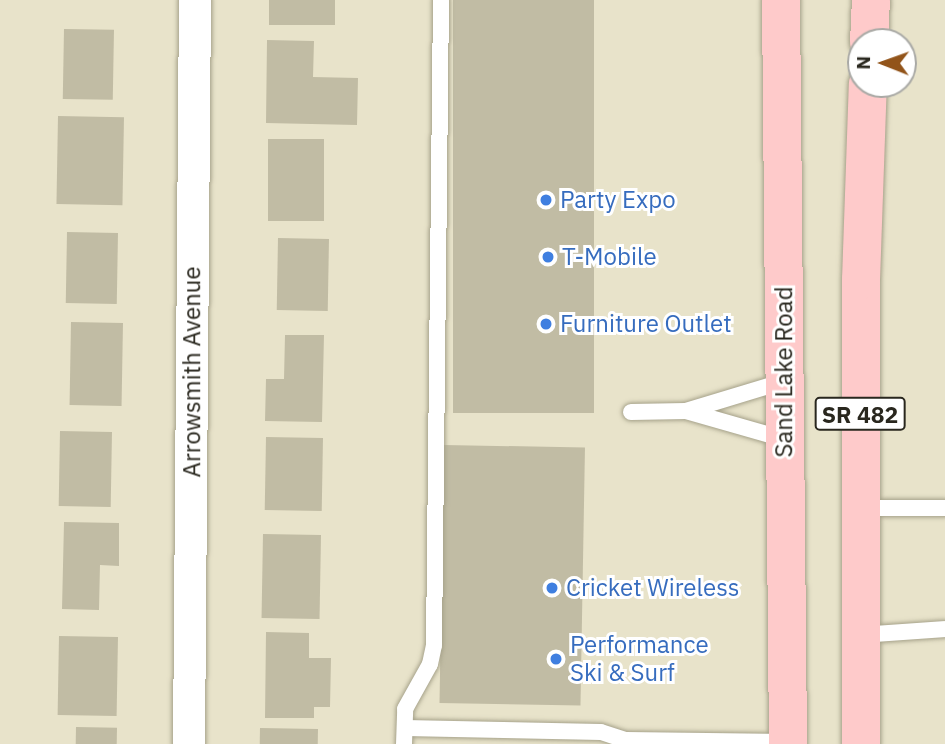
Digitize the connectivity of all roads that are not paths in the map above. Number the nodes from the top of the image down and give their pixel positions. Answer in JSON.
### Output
{"nodes":[{"id":1,"x":195,"y":0,"type":"edge"},
{"id":2,"x":441,"y":0,"type":"edge"},
{"id":3,"x":781,"y":0,"type":"edge"},
{"id":4,"x":871,"y":0,"type":"edge"},
{"id":5,"x":870,"y":28,"type":"edge"},
{"id":6,"x":868,"y":98,"type":"edge"},
{"id":7,"x":785,"y":381,"type":"junction"},
{"id":8,"x":687,"y":411,"type":"junction"},
{"id":9,"x":631,"y":412,"type":"dead end"},
{"id":10,"x":783,"y":439,"type":"junction"},
{"id":11,"x":859,"y":508,"type":"junction"},
{"id":12,"x":945,"y":508,"type":"edge"},
{"id":13,"x":945,"y":629,"type":"edge"},
{"id":14,"x":859,"y":635,"type":"junction"},
{"id":15,"x":405,"y":736,"type":"edge"},
{"id":16,"x":788,"y":743,"type":"edge"},
{"id":17,"x":189,"y":744,"type":"edge"},
{"id":18,"x":861,"y":744,"type":"edge"}],
"edges":[{"from":1,"to":17,"type":"street","name":"Arrowsmith Avenue"},
{"from":2,"to":15,"type":"lane"},
{"from":3,"to":7,"type":"main road","name":"Sand Lake Road","number":"SR 482"},
{"from":4,"to":5,"type":"main road"},
{"from":6,"to":11,"type":"main road","number":"SR 482"},
{"from":7,"to":8,"type":"lane"},
{"from":7,"to":10,"type":"main road","name":"Sand Lake Road","number":"SR 482"},
{"from":8,"to":9,"type":"lane"},
{"from":8,"to":10,"type":"lane"},
{"from":10,"to":16,"type":"main road","name":"Sand Lake Road","number":"SR 482"},
{"from":11,"to":12,"type":"lane"},
{"from":11,"to":14,"type":"main road","number":"SR 482"},
{"from":13,"to":14,"type":"lane"},
{"from":14,"to":18,"type":"main road","number":"SR 482"},
{"from":15,"to":16,"type":"lane"}]}
